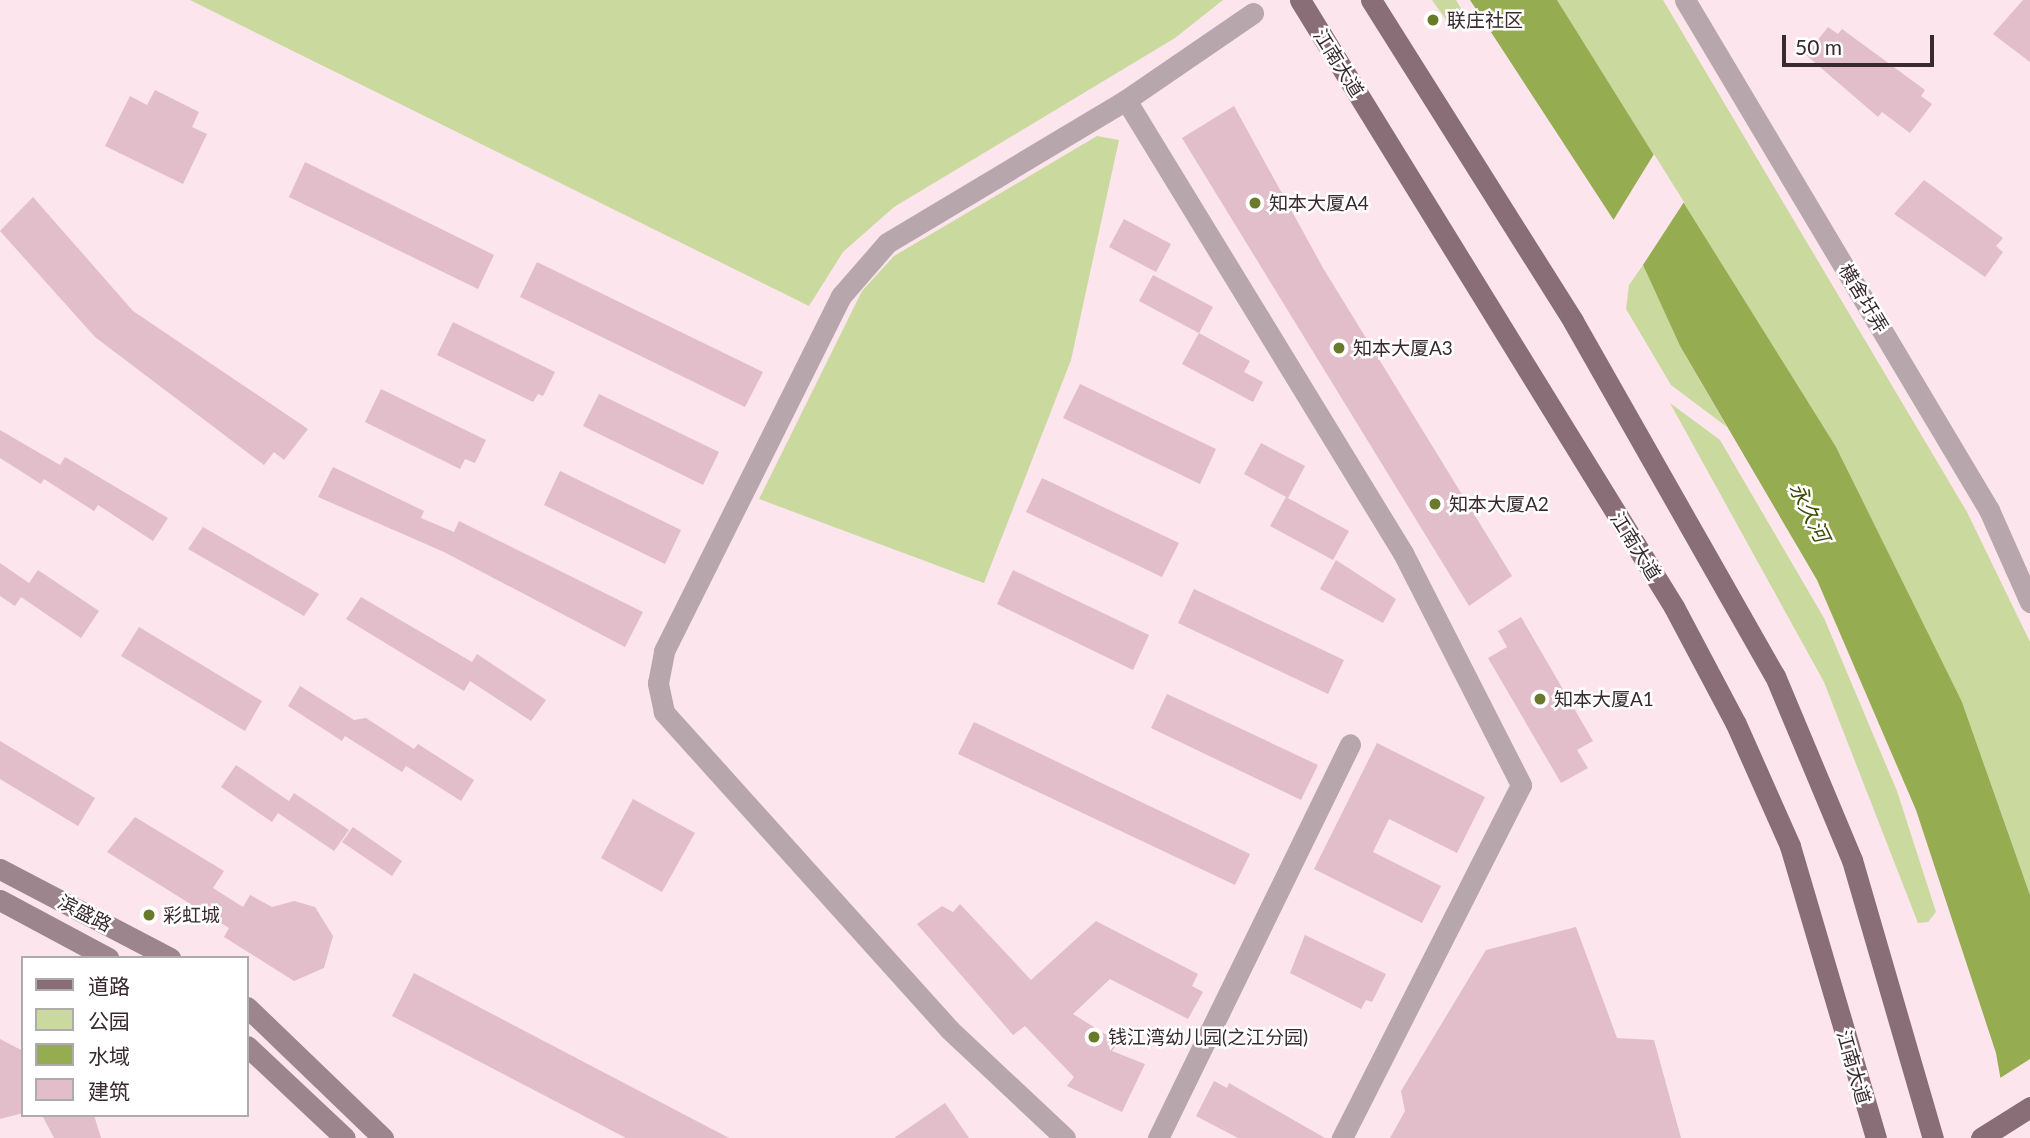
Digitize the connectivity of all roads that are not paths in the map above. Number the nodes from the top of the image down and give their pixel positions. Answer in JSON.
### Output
{"nodes":[{"id":1,"x":1300,"y":0,"type":"edge"},
{"id":2,"x":1371,"y":0,"type":"edge"},
{"id":3,"x":1685,"y":0,"type":"edge"},
{"id":4,"x":1253,"y":13,"type":"dead end"},
{"id":5,"x":1126,"y":100,"type":"junction"},
{"id":6,"x":2030,"y":602,"type":"edge"},
{"id":7,"x":1350,"y":744,"type":"dead end"},
{"id":8,"x":0,"y":869,"type":"edge"},
{"id":9,"x":0,"y":900,"type":"edge"},
{"id":10,"x":104,"y":956,"type":"edge"},
{"id":11,"x":166,"y":956,"type":"edge"},
{"id":12,"x":248,"y":1008,"type":"edge"},
{"id":13,"x":248,"y":1047,"type":"edge"},
{"id":14,"x":2030,"y":1107,"type":"edge"},
{"id":15,"x":1989,"y":1133,"type":"edge"},
{"id":16,"x":345,"y":1138,"type":"edge"},
{"id":17,"x":383,"y":1138,"type":"edge"},
{"id":18,"x":1065,"y":1138,"type":"edge"},
{"id":19,"x":1158,"y":1138,"type":"edge"},
{"id":20,"x":1342,"y":1138,"type":"edge"},
{"id":21,"x":1876,"y":1138,"type":"edge"},
{"id":22,"x":1933,"y":1138,"type":"edge"}],
"edges":[{"from":1,"to":21,"type":"main road","name":"江南大道"},
{"from":2,"to":22,"type":"main road"},
{"from":3,"to":6,"type":"street","name":"横舍圩弄"},
{"from":4,"to":5,"type":"street"},
{"from":5,"to":18,"type":"street"},
{"from":5,"to":20,"type":"street"},
{"from":7,"to":19,"type":"street"},
{"from":8,"to":11,"type":"main road","name":"滨盛路"},
{"from":9,"to":10,"type":"main road","name":"滨盛路"},
{"from":12,"to":17,"type":"main road"},
{"from":13,"to":16,"type":"main road"},
{"from":14,"to":15,"type":"main road"}]}
